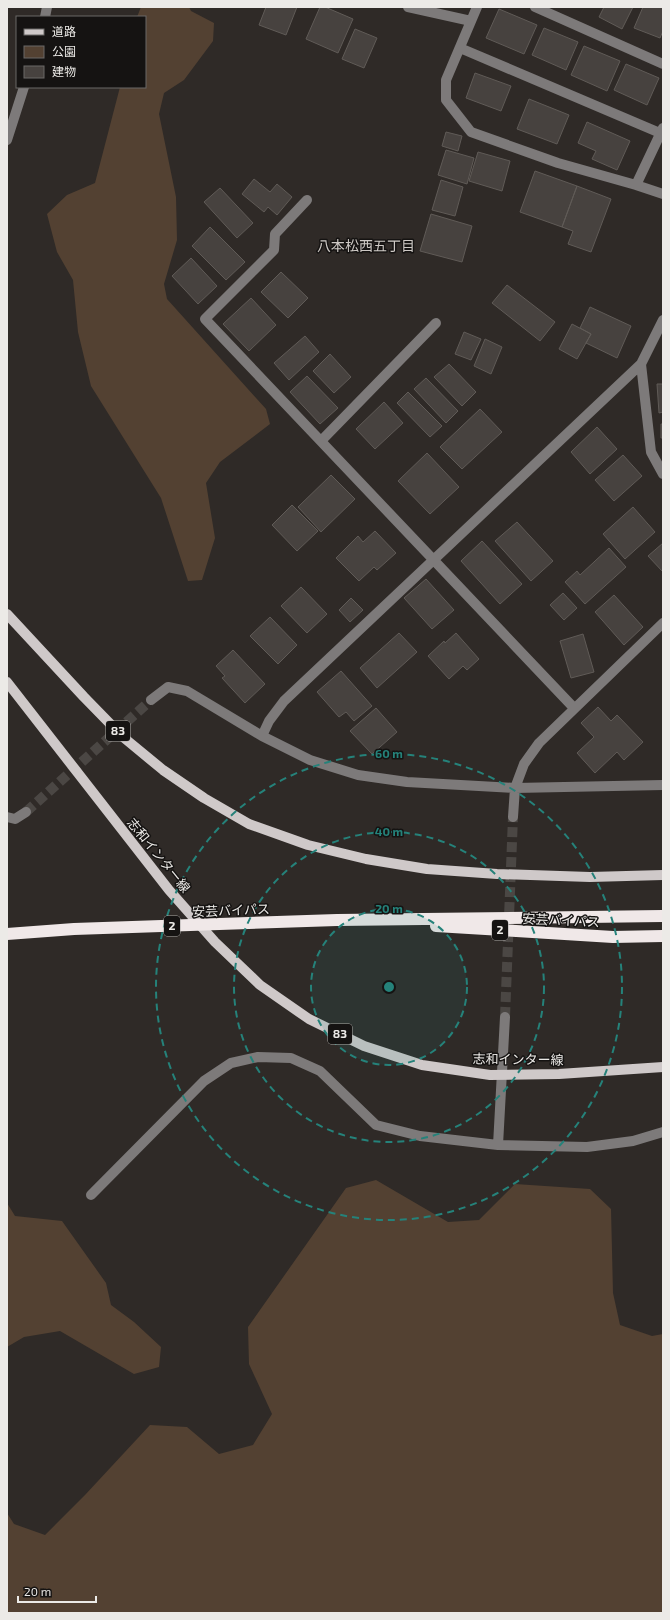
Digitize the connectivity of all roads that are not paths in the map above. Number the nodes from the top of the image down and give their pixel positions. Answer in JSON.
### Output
{"nodes":[{"id":1,"x":408,"y":7,"type":"edge"},
{"id":2,"x":478,"y":7,"type":"edge"},
{"id":3,"x":535,"y":7,"type":"edge"},
{"id":4,"x":471,"y":21,"type":"junction"},
{"id":5,"x":460,"y":48,"type":"junction"},
{"id":6,"x":663,"y":64,"type":"edge"},
{"id":7,"x":24,"y":88,"type":"edge"},
{"id":8,"x":662,"y":130,"type":"edge"},
{"id":9,"x":7,"y":140,"type":"edge"},
{"id":10,"x":636,"y":185,"type":"junction"},
{"id":11,"x":663,"y":194,"type":"edge"},
{"id":12,"x":307,"y":200,"type":"dead end"},
{"id":13,"x":663,"y":320,"type":"edge"},
{"id":14,"x":436,"y":323,"type":"dead end"},
{"id":15,"x":659,"y":339,"type":"edge"},
{"id":16,"x":641,"y":364,"type":"junction"},
{"id":17,"x":321,"y":441,"type":"junction"},
{"id":18,"x":663,"y":474,"type":"edge"},
{"id":19,"x":434,"y":560,"type":"junction"},
{"id":20,"x":7,"y":614,"type":"edge"},
{"id":21,"x":663,"y":623,"type":"edge"},
{"id":22,"x":7,"y":682,"type":"edge"},
{"id":23,"x":151,"y":700,"type":"tunnel mouth"},
{"id":24,"x":574,"y":708,"type":"junction"},
{"id":25,"x":262,"y":736,"type":"junction"},
{"id":26,"x":663,"y":785,"type":"edge"},
{"id":27,"x":515,"y":788,"type":"junction"},
{"id":28,"x":26,"y":812,"type":"tunnel mouth"},
{"id":29,"x":7,"y":817,"type":"edge"},
{"id":30,"x":513,"y":817,"type":"tunnel mouth"},
{"id":31,"x":663,"y":875,"type":"edge"},
{"id":32,"x":663,"y":916,"type":"edge"},
{"id":33,"x":337,"y":920,"type":"junction"},
{"id":34,"x":7,"y":934,"type":"edge"},
{"id":35,"x":663,"y":936,"type":"edge"},
{"id":36,"x":505,"y":1017,"type":"tunnel mouth"},
{"id":37,"x":663,"y":1068,"type":"edge"},
{"id":38,"x":663,"y":1132,"type":"edge"},
{"id":39,"x":498,"y":1145,"type":"junction"},
{"id":40,"x":91,"y":1195,"type":"dead end"}],
"edges":[{"from":1,"to":4,"type":"street"},
{"from":2,"to":4,"type":"street"},
{"from":3,"to":6,"type":"street"},
{"from":4,"to":5,"type":"street"},
{"from":5,"to":8,"type":"street"},
{"from":5,"to":10,"type":"street"},
{"from":7,"to":9,"type":"street"},
{"from":8,"to":10,"type":"street"},
{"from":10,"to":11,"type":"street"},
{"from":12,"to":17,"type":"street"},
{"from":13,"to":15,"type":"street"},
{"from":14,"to":17,"type":"street"},
{"from":15,"to":16,"type":"street"},
{"from":16,"to":18,"type":"street"},
{"from":16,"to":19,"type":"street"},
{"from":17,"to":19,"type":"street"},
{"from":19,"to":24,"type":"street"},
{"from":19,"to":25,"type":"street"},
{"from":20,"to":31,"type":"main road","number":"83"},
{"from":21,"to":24,"type":"street"},
{"from":22,"to":37,"type":"main road","name":"志和インター線","number":"83"},
{"from":23,"to":25,"type":"street"},
{"from":24,"to":27,"type":"street"},
{"from":25,"to":27,"type":"street"},
{"from":26,"to":27,"type":"street"},
{"from":27,"to":30,"type":"street"},
{"from":28,"to":29,"type":"street"},
{"from":32,"to":33,"type":"highway","name":"安芸バイパス","number":"2"},
{"from":33,"to":34,"type":"highway","name":"安芸バイパス","number":"2"},
{"from":33,"to":35,"type":"highway","name":"安芸バイパス","number":"2"},
{"from":36,"to":39,"type":"street"},
{"from":38,"to":39,"type":"street"},
{"from":39,"to":40,"type":"street"}]}
